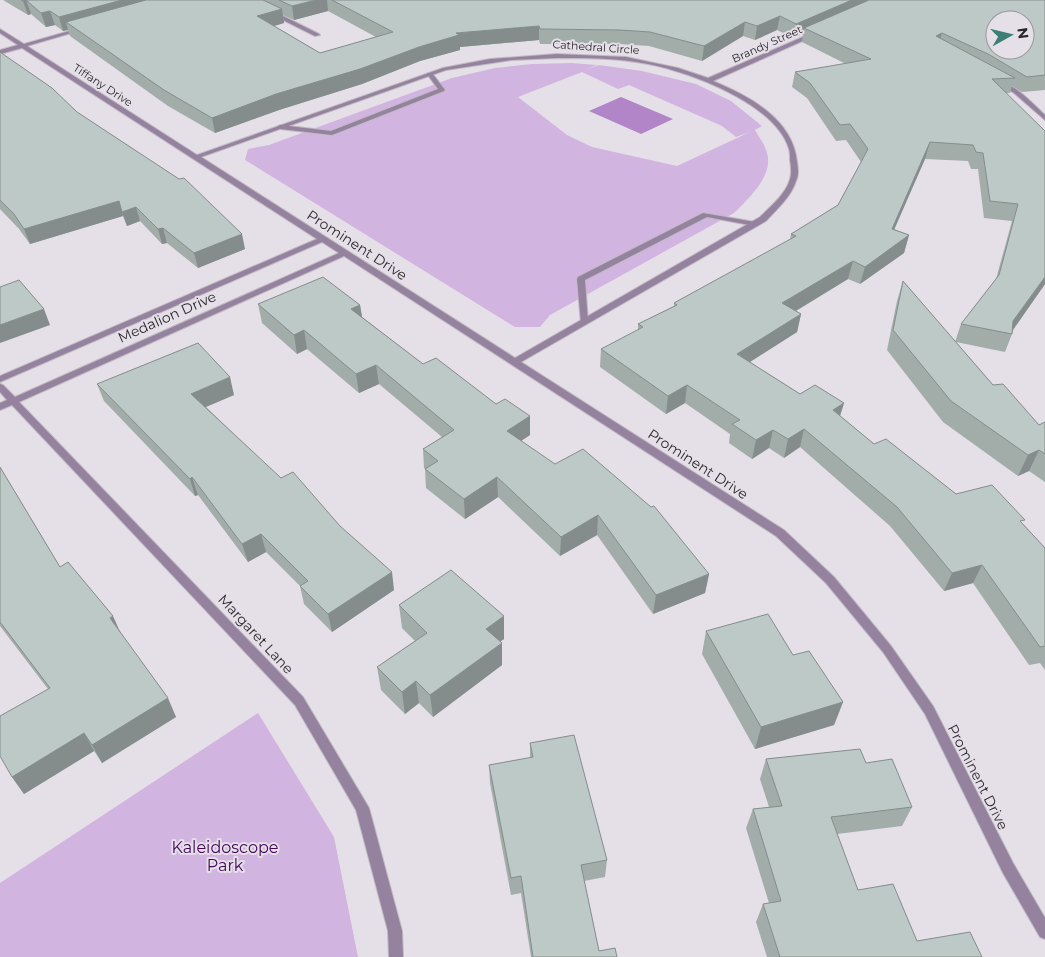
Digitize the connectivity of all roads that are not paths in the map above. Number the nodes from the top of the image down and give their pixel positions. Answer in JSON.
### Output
{"nodes":[{"id":1,"x":263,"y":9,"type":"edge"},
{"id":2,"x":87,"y":28,"type":"edge"},
{"id":3,"x":0,"y":31,"type":"edge"},
{"id":4,"x":816,"y":32,"type":"edge"},
{"id":5,"x":317,"y":35,"type":"dead end"},
{"id":6,"x":23,"y":45,"type":"junction"},
{"id":7,"x":0,"y":52,"type":"edge"},
{"id":8,"x":430,"y":74,"type":"junction"},
{"id":9,"x":995,"y":79,"type":"edge"},
{"id":10,"x":708,"y":81,"type":"junction"},
{"id":11,"x":1045,"y":118,"type":"edge"},
{"id":12,"x":280,"y":127,"type":"junction"},
{"id":13,"x":196,"y":157,"type":"junction"},
{"id":14,"x":755,"y":224,"type":"junction"},
{"id":15,"x":323,"y":239,"type":"junction"},
{"id":16,"x":344,"y":253,"type":"junction"},
{"id":17,"x":584,"y":322,"type":"junction"},
{"id":18,"x":515,"y":362,"type":"junction"},
{"id":19,"x":0,"y":379,"type":"edge"},
{"id":20,"x":0,"y":387,"type":"edge"},
{"id":21,"x":15,"y":400,"type":"junction"},
{"id":22,"x":0,"y":407,"type":"edge"},
{"id":23,"x":1045,"y":932,"type":"edge"},
{"id":24,"x":396,"y":957,"type":"edge"}],
"edges":[{"from":1,"to":5,"type":"street"},
{"from":2,"to":6,"type":"street"},
{"from":3,"to":6,"type":"street","name":"Tiffany Drive"},
{"from":4,"to":10,"type":"street","name":"Brandy Street"},
{"from":6,"to":7,"type":"street"},
{"from":6,"to":13,"type":"street","name":"Tiffany Drive"},
{"from":8,"to":10,"type":"street","name":"Cathedral Circle"},
{"from":8,"to":12,"type":"street","name":"Cathedral Circle"},
{"from":8,"to":12,"type":"street"},
{"from":9,"to":11,"type":"street"},
{"from":10,"to":14,"type":"street","name":"Cathedral Circle"},
{"from":12,"to":13,"type":"street","name":"Cathedral Circle"},
{"from":13,"to":15,"type":"street","name":"Prominent Drive"},
{"from":14,"to":17,"type":"street","name":"Cathedral Circle"},
{"from":14,"to":17,"type":"street"},
{"from":15,"to":16,"type":"street","name":"Prominent Drive"},
{"from":15,"to":19,"type":"street","name":"Medalion Drive"},
{"from":16,"to":18,"type":"street","name":"Prominent Drive"},
{"from":16,"to":21,"type":"street","name":"Medalion Drive"},
{"from":17,"to":18,"type":"street","name":"Cathedral Circle"},
{"from":18,"to":23,"type":"street","name":"Prominent Drive"},
{"from":20,"to":21,"type":"street","name":"Margaret Lane"},
{"from":21,"to":22,"type":"street","name":"Medalion Drive"},
{"from":21,"to":24,"type":"street","name":"Margaret Lane"}]}
